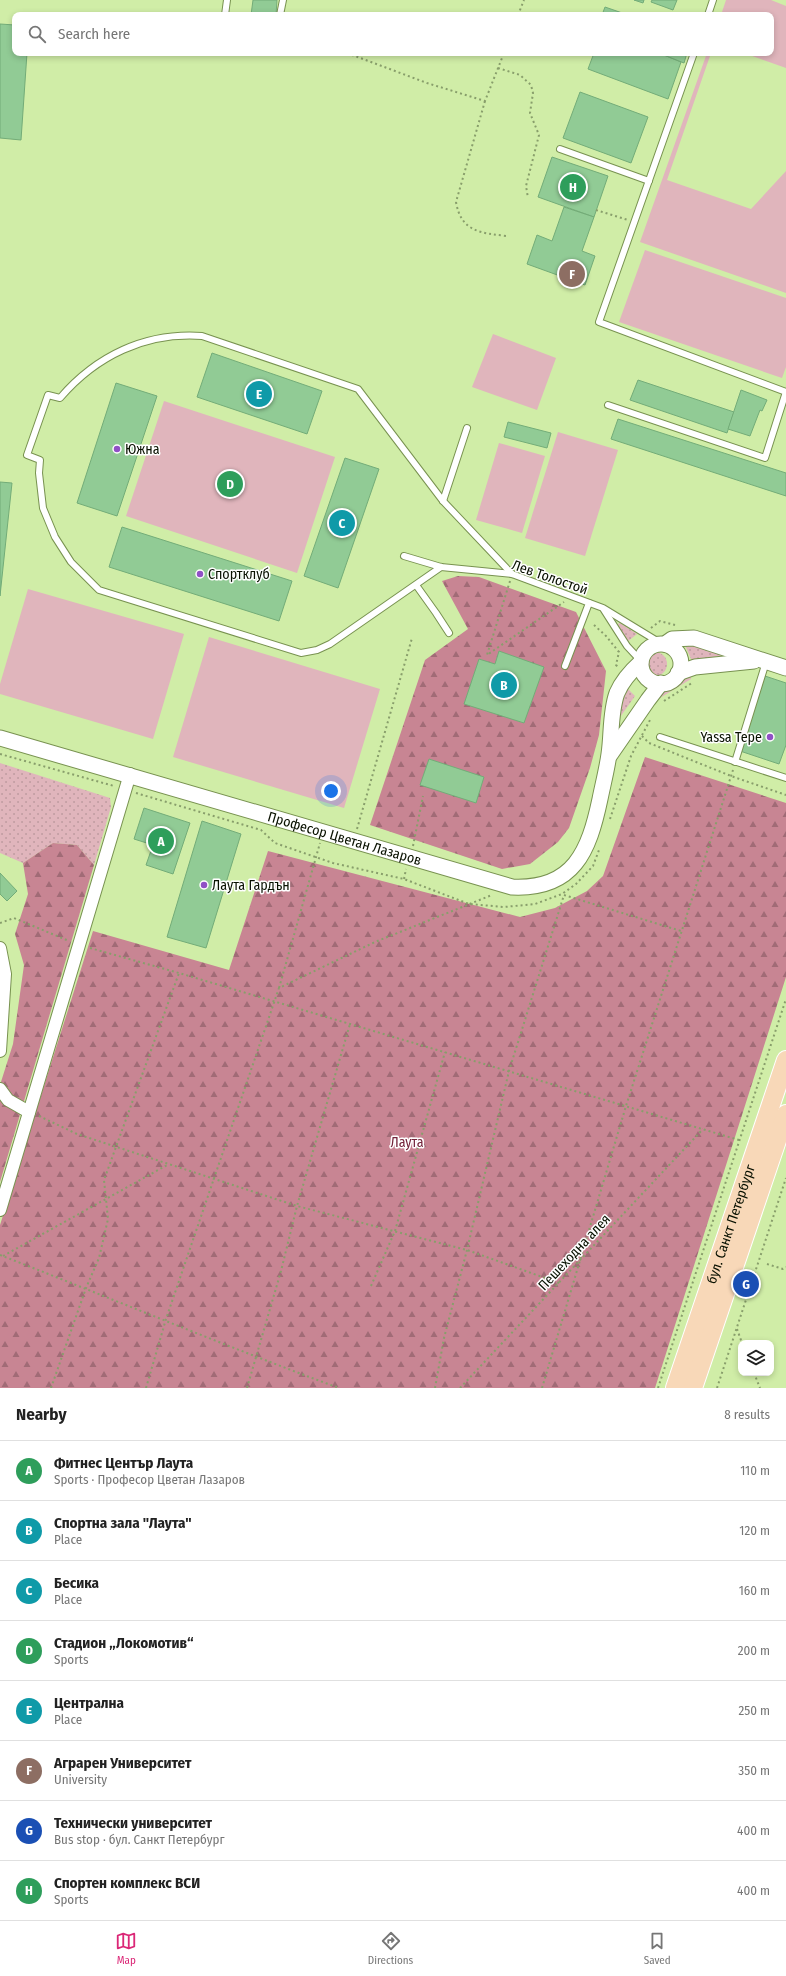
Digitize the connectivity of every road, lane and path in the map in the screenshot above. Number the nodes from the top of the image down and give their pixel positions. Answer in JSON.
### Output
{"nodes":[{"id":1,"x":227,"y":0,"type":"edge"},
{"id":2,"x":283,"y":0,"type":"edge"},
{"id":3,"x":524,"y":0,"type":"edge"},
{"id":4,"x":713,"y":0,"type":"edge"},
{"id":5,"x":225,"y":12,"type":"edge"},
{"id":6,"x":281,"y":12,"type":"edge"},
{"id":7,"x":519,"y":12,"type":"edge"},
{"id":8,"x":709,"y":12,"type":"edge"},
{"id":9,"x":355,"y":56,"type":"edge"},
{"id":10,"x":503,"y":56,"type":"edge"},
{"id":11,"x":693,"y":56,"type":"edge"},
{"id":12,"x":498,"y":68,"type":"junction"},
{"id":13,"x":485,"y":101,"type":"junction"},
{"id":14,"x":560,"y":149,"type":"dead end"},
{"id":15,"x":649,"y":181,"type":"junction"},
{"id":16,"x":528,"y":198,"type":"dead end"},
{"id":17,"x":596,"y":210,"type":"dead end"},
{"id":18,"x":634,"y":223,"type":"junction"},
{"id":19,"x":507,"y":236,"type":"dead end"},
{"id":20,"x":786,"y":392,"type":"edge"},
{"id":21,"x":608,"y":405,"type":"dead end"},
{"id":22,"x":467,"y":428,"type":"dead end"},
{"id":23,"x":443,"y":501,"type":"junction"},
{"id":24,"x":404,"y":556,"type":"dead end"},
{"id":25,"x":440,"y":567,"type":"junction"},
{"id":26,"x":512,"y":574,"type":"junction"},
{"id":27,"x":416,"y":585,"type":"junction"},
{"id":28,"x":572,"y":596,"type":"junction"},
{"id":29,"x":589,"y":603,"type":"junction"},
{"id":30,"x":603,"y":608,"type":"junction"},
{"id":31,"x":448,"y":634,"type":"dead end"},
{"id":32,"x":412,"y":638,"type":"dead end"},
{"id":33,"x":663,"y":644,"type":"junction"},
{"id":34,"x":763,"y":661,"type":"junction"},
{"id":35,"x":641,"y":662,"type":"junction"},
{"id":36,"x":565,"y":666,"type":"dead end"},
{"id":37,"x":786,"y":668,"type":"edge"},
{"id":38,"x":678,"y":673,"type":"junction"},
{"id":39,"x":661,"y":683,"type":"junction"},
{"id":40,"x":652,"y":714,"type":"dead end"},
{"id":41,"x":642,"y":736,"type":"junction"},
{"id":42,"x":0,"y":738,"type":"edge"},
{"id":43,"x":660,"y":738,"type":"dead end"},
{"id":44,"x":0,"y":754,"type":"edge"},
{"id":45,"x":609,"y":756,"type":"junction"},
{"id":46,"x":735,"y":762,"type":"junction"},
{"id":47,"x":130,"y":774,"type":"junction"},
{"id":48,"x":731,"y":776,"type":"junction"},
{"id":49,"x":786,"y":778,"type":"edge"},
{"id":50,"x":126,"y":790,"type":"junction"},
{"id":51,"x":786,"y":795,"type":"edge"},
{"id":52,"x":423,"y":796,"type":"dead end"},
{"id":53,"x":608,"y":822,"type":"dead end"},
{"id":54,"x":323,"y":832,"type":"junction"},
{"id":55,"x":354,"y":841,"type":"junction"},
{"id":56,"x":601,"y":844,"type":"dead end"},
{"id":57,"x":316,"y":857,"type":"junction"},
{"id":58,"x":409,"y":857,"type":"junction"},
{"id":59,"x":404,"y":879,"type":"junction"},
{"id":60,"x":512,"y":887,"type":"junction"},
{"id":61,"x":470,"y":904,"type":"junction"},
{"id":62,"x":0,"y":923,"type":"edge"},
{"id":63,"x":681,"y":931,"type":"junction"},
{"id":64,"x":80,"y":946,"type":"junction"},
{"id":65,"x":0,"y":948,"type":"edge"},
{"id":66,"x":179,"y":973,"type":"junction"},
{"id":67,"x":279,"y":988,"type":"junction"},
{"id":68,"x":786,"y":1000,"type":"edge"},
{"id":69,"x":274,"y":1001,"type":"junction"},
{"id":70,"x":350,"y":1024,"type":"junction"},
{"id":71,"x":0,"y":1051,"type":"edge"},
{"id":72,"x":445,"y":1052,"type":"junction"},
{"id":73,"x":786,"y":1060,"type":"edge"},
{"id":74,"x":509,"y":1071,"type":"junction"},
{"id":75,"x":0,"y":1089,"type":"edge"},
{"id":76,"x":626,"y":1106,"type":"junction"},
{"id":77,"x":29,"y":1112,"type":"junction"},
{"id":78,"x":786,"y":1114,"type":"edge"},
{"id":79,"x":703,"y":1129,"type":"junction"},
{"id":80,"x":783,"y":1132,"type":"edge"},
{"id":81,"x":739,"y":1140,"type":"junction"},
{"id":82,"x":116,"y":1147,"type":"junction"},
{"id":83,"x":169,"y":1164,"type":"junction"},
{"id":84,"x":214,"y":1178,"type":"junction"},
{"id":85,"x":786,"y":1178,"type":"edge"},
{"id":86,"x":106,"y":1199,"type":"junction"},
{"id":87,"x":297,"y":1206,"type":"junction"},
{"id":88,"x":0,"y":1210,"type":"edge"},
{"id":89,"x":395,"y":1231,"type":"junction"},
{"id":90,"x":467,"y":1250,"type":"junction"},
{"id":91,"x":1,"y":1255,"type":"edge"},
{"id":92,"x":580,"y":1261,"type":"junction"},
{"id":93,"x":767,"y":1264,"type":"dead end"},
{"id":94,"x":786,"y":1267,"type":"edge"},
{"id":95,"x":559,"y":1283,"type":"junction"},
{"id":96,"x":371,"y":1286,"type":"dead end"},
{"id":97,"x":86,"y":1288,"type":"junction"},
{"id":98,"x":166,"y":1320,"type":"junction"},
{"id":99,"x":736,"y":1329,"type":"junction"},
{"id":100,"x":741,"y":1340,"type":"edge"},
{"id":101,"x":256,"y":1357,"type":"junction"},
{"id":102,"x":755,"y":1376,"type":"edge"},
{"id":103,"x":51,"y":1388,"type":"edge"},
{"id":104,"x":146,"y":1388,"type":"edge"},
{"id":105,"x":247,"y":1388,"type":"edge"},
{"id":106,"x":338,"y":1388,"type":"edge"},
{"id":107,"x":435,"y":1388,"type":"edge"},
{"id":108,"x":460,"y":1388,"type":"edge"},
{"id":109,"x":542,"y":1388,"type":"edge"},
{"id":110,"x":658,"y":1388,"type":"edge"},
{"id":111,"x":675,"y":1388,"type":"edge"},
{"id":112,"x":693,"y":1388,"type":"edge"},
{"id":113,"x":717,"y":1388,"type":"edge"},
{"id":114,"x":760,"y":1388,"type":"edge"}],
"edges":[{"from":1,"to":5,"type":"lane"},
{"from":2,"to":6,"type":"lane"},
{"from":3,"to":7,"type":"path"},
{"from":4,"to":8,"type":"lane"},
{"from":9,"to":13,"type":"path"},
{"from":10,"to":12,"type":"path"},
{"from":11,"to":15,"type":"lane"},
{"from":12,"to":13,"type":"path"},
{"from":12,"to":16,"type":"path"},
{"from":13,"to":19,"type":"path"},
{"from":14,"to":15,"type":"lane"},
{"from":15,"to":18,"type":"lane"},
{"from":17,"to":18,"type":"path"},
{"from":18,"to":20,"type":"lane"},
{"from":20,"to":21,"type":"lane"},
{"from":22,"to":23,"type":"lane"},
{"from":23,"to":26,"type":"lane"},
{"from":23,"to":27,"type":"lane"},
{"from":24,"to":25,"type":"lane","name":"Лев Толостой"},
{"from":25,"to":26,"type":"lane","name":"Лев Толостой"},
{"from":25,"to":27,"type":"lane"},
{"from":26,"to":28,"type":"lane","name":"Лев Толостой"},
{"from":26,"to":28,"type":"path"},
{"from":27,"to":31,"type":"lane"},
{"from":28,"to":29,"type":"lane","name":"Лев Толостой"},
{"from":29,"to":30,"type":"lane","name":"Лев Толостой"},
{"from":29,"to":36,"type":"lane"},
{"from":30,"to":33,"type":"lane","name":"Лев Толостой"},
{"from":30,"to":35,"type":"lane"},
{"from":32,"to":55,"type":"path"},
{"from":33,"to":34,"type":"street"},
{"from":33,"to":35,"type":"street"},
{"from":33,"to":38,"type":"street"},
{"from":34,"to":37,"type":"street"},
{"from":34,"to":38,"type":"street"},
{"from":34,"to":46,"type":"lane"},
{"from":35,"to":39,"type":"street"},
{"from":35,"to":45,"type":"street","name":"Професор Цветан Лазаров"},
{"from":38,"to":39,"type":"street"},
{"from":39,"to":45,"type":"street","name":"Професор Цветан Лазаров"},
{"from":40,"to":41,"type":"path"},
{"from":41,"to":48,"type":"path"},
{"from":41,"to":53,"type":"path"},
{"from":42,"to":47,"type":"street","name":"Професор Цветан Лазаров"},
{"from":43,"to":46,"type":"lane"},
{"from":44,"to":50,"type":"path"},
{"from":45,"to":60,"type":"street","name":"Професор Цветан Лазаров"},
{"from":46,"to":48,"type":"path"},
{"from":46,"to":49,"type":"lane"},
{"from":47,"to":50,"type":"street"},
{"from":47,"to":54,"type":"street","name":"Професор Цветан Лазаров"},
{"from":48,"to":51,"type":"path"},
{"from":48,"to":63,"type":"path"},
{"from":50,"to":57,"type":"path"},
{"from":50,"to":64,"type":"street"},
{"from":52,"to":58,"type":"path"},
{"from":54,"to":55,"type":"street","name":"Професор Цветан Лазаров"},
{"from":54,"to":57,"type":"path"},
{"from":55,"to":58,"type":"street","name":"Професор Цветан Лазаров"},
{"from":56,"to":61,"type":"path"},
{"from":57,"to":59,"type":"path"},
{"from":57,"to":67,"type":"path"},
{"from":58,"to":59,"type":"path"},
{"from":58,"to":60,"type":"street","name":"Професор Цветан Лазаров"},
{"from":59,"to":61,"type":"path"},
{"from":60,"to":61,"type":"path"},
{"from":61,"to":67,"type":"path"},
{"from":62,"to":64,"type":"path"},
{"from":63,"to":74,"type":"path"},
{"from":63,"to":76,"type":"path"},
{"from":64,"to":66,"type":"path"},
{"from":64,"to":77,"type":"street"},
{"from":65,"to":71,"type":"street"},
{"from":66,"to":69,"type":"path"},
{"from":66,"to":82,"type":"path"},
{"from":67,"to":69,"type":"path"},
{"from":68,"to":81,"type":"path"},
{"from":69,"to":70,"type":"path"},
{"from":69,"to":84,"type":"path"},
{"from":70,"to":72,"type":"path"},
{"from":70,"to":87,"type":"path"},
{"from":72,"to":74,"type":"path"},
{"from":72,"to":89,"type":"path"},
{"from":73,"to":111,"type":"main road","name":"бул. Санкт Петербург"},
{"from":74,"to":76,"type":"path"},
{"from":74,"to":90,"type":"path"},
{"from":75,"to":77,"type":"street"},
{"from":76,"to":79,"type":"path"},
{"from":76,"to":92,"type":"path"},
{"from":77,"to":82,"type":"path"},
{"from":77,"to":88,"type":"street"},
{"from":78,"to":80,"type":"main road","name":"бул. Санкт Петербург"},
{"from":79,"to":81,"type":"path"},
{"from":79,"to":92,"type":"path","name":"Пешеходна алея"},
{"from":80,"to":112,"type":"main road","name":"бул. Санкт Петербург"},
{"from":81,"to":110,"type":"path"},
{"from":82,"to":83,"type":"path"},
{"from":82,"to":86,"type":"path"},
{"from":83,"to":84,"type":"path"},
{"from":83,"to":86,"type":"path"},
{"from":84,"to":87,"type":"path"},
{"from":84,"to":98,"type":"path"},
{"from":85,"to":99,"type":"path"},
{"from":86,"to":91,"type":"path"},
{"from":86,"to":97,"type":"path"},
{"from":87,"to":89,"type":"path"},
{"from":87,"to":101,"type":"path"},
{"from":89,"to":90,"type":"path"},
{"from":89,"to":96,"type":"path"},
{"from":90,"to":95,"type":"path"},
{"from":90,"to":107,"type":"path"},
{"from":91,"to":97,"type":"path"},
{"from":92,"to":95,"type":"path","name":"Пешеходна алея"},
{"from":92,"to":109,"type":"path"},
{"from":93,"to":94,"type":"path"},
{"from":95,"to":108,"type":"path","name":"Пешеходна алея"},
{"from":97,"to":98,"type":"path"},
{"from":97,"to":103,"type":"path"},
{"from":98,"to":101,"type":"path"},
{"from":98,"to":104,"type":"path"},
{"from":99,"to":100,"type":"path"},
{"from":99,"to":113,"type":"path"},
{"from":101,"to":105,"type":"path"},
{"from":101,"to":106,"type":"path"},
{"from":102,"to":114,"type":"path"}]}
